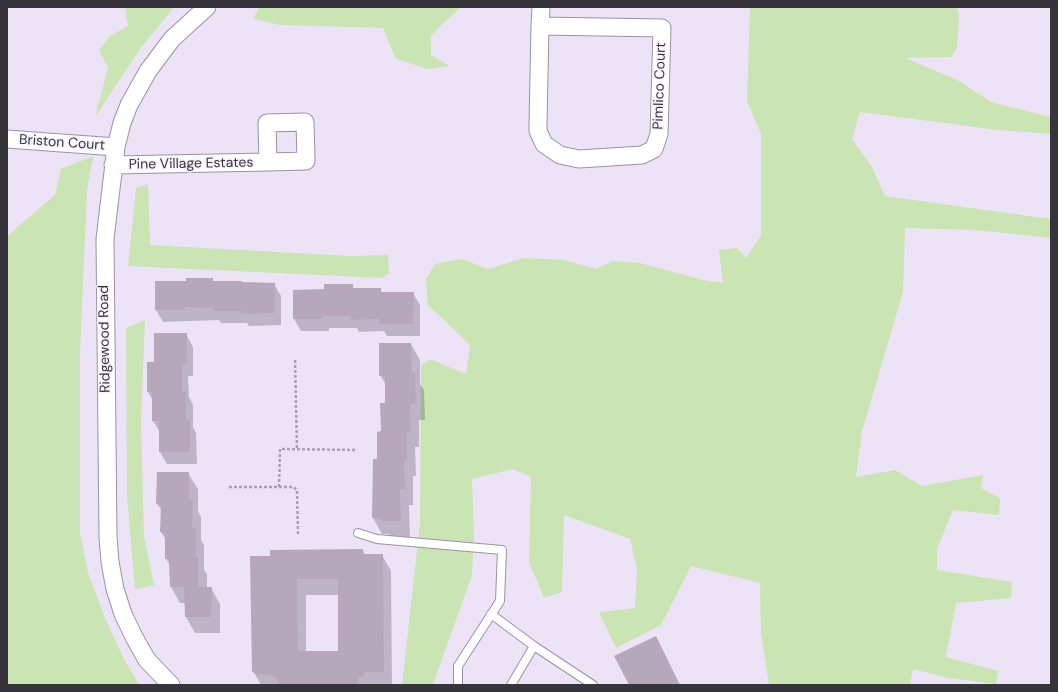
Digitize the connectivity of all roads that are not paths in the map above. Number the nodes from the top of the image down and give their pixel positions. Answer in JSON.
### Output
{"nodes":[{"id":1,"x":208,"y":7,"type":"edge"},
{"id":2,"x":541,"y":7,"type":"edge"},
{"id":3,"x":540,"y":26,"type":"junction"},
{"id":4,"x":7,"y":138,"type":"edge"},
{"id":5,"x":116,"y":146,"type":"junction"},
{"id":6,"x":268,"y":162,"type":"dead end"},
{"id":7,"x":113,"y":165,"type":"junction"},
{"id":8,"x":358,"y":533,"type":"dead end"},
{"id":9,"x":491,"y":614,"type":"junction"},
{"id":10,"x":534,"y":646,"type":"junction"},
{"id":11,"x":172,"y":685,"type":"edge"},
{"id":12,"x":458,"y":685,"type":"edge"},
{"id":13,"x":511,"y":685,"type":"edge"},
{"id":14,"x":593,"y":685,"type":"edge"}],
"edges":[{"from":1,"to":5,"type":"street","name":"Ridgewood Road"},
{"from":2,"to":3,"type":"street","name":"Pimlico Court"},
{"from":3,"to":3,"type":"street","name":"Pimlico Court"},
{"from":4,"to":5,"type":"street","name":"Briston Court"},
{"from":5,"to":7,"type":"street","name":"Ridgewood Road"},
{"from":6,"to":7,"type":"street","name":"Pine Village Estates"},
{"from":7,"to":11,"type":"street","name":"Ridgewood Road"},
{"from":8,"to":9,"type":"lane"},
{"from":9,"to":10,"type":"lane"},
{"from":9,"to":12,"type":"lane"},
{"from":10,"to":13,"type":"lane"},
{"from":10,"to":14,"type":"lane"}]}
